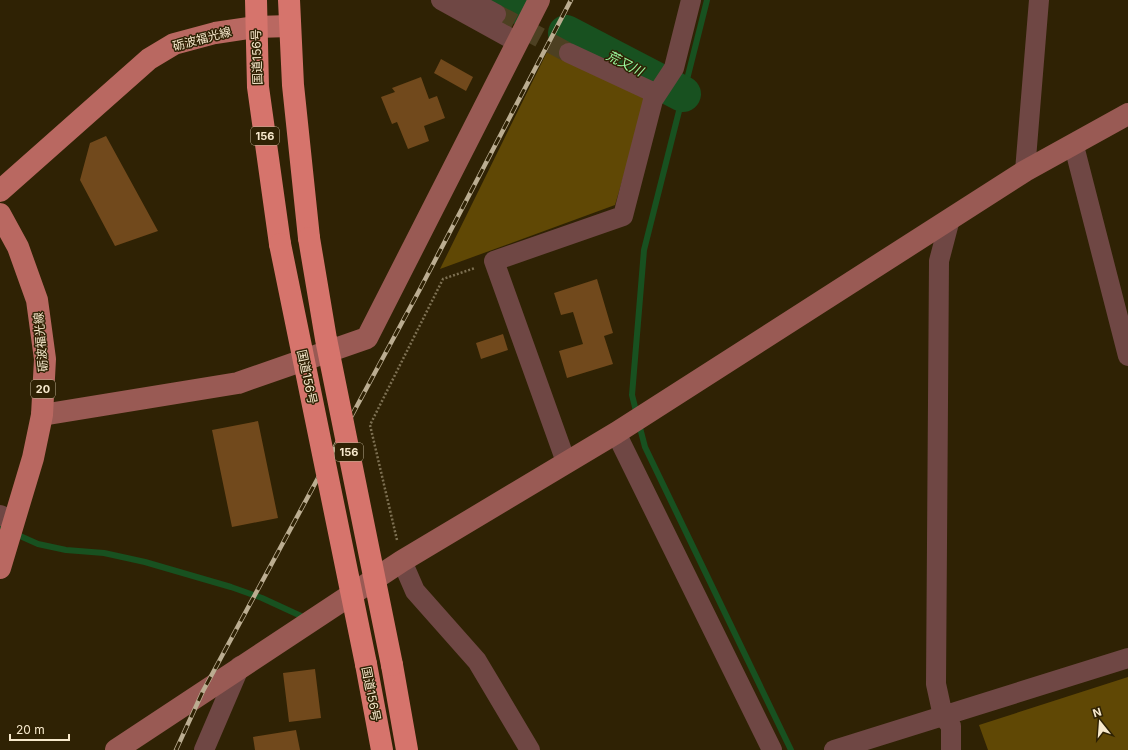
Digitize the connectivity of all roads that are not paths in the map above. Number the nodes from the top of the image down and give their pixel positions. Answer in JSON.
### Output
{"nodes":[{"id":1,"x":256,"y":0,"type":"edge"},
{"id":2,"x":289,"y":0,"type":"edge"},
{"id":3,"x":440,"y":0,"type":"edge"},
{"id":4,"x":470,"y":0,"type":"edge"},
{"id":5,"x":539,"y":0,"type":"edge"},
{"id":6,"x":692,"y":0,"type":"edge"},
{"id":7,"x":1039,"y":0,"type":"edge"},
{"id":8,"x":496,"y":14,"type":"tunnel mouth"},
{"id":9,"x":290,"y":26,"type":"junction"},
{"id":10,"x":256,"y":27,"type":"junction"},
{"id":11,"x":517,"y":42,"type":"junction"},
{"id":12,"x":569,"y":53,"type":"tunnel mouth"},
{"id":13,"x":657,"y":94,"type":"junction"},
{"id":14,"x":1128,"y":114,"type":"edge"},
{"id":15,"x":1074,"y":146,"type":"junction"},
{"id":16,"x":1025,"y":171,"type":"junction"},
{"id":17,"x":0,"y":191,"type":"edge"},
{"id":18,"x":0,"y":214,"type":"edge"},
{"id":19,"x":950,"y":219,"type":"junction"},
{"id":20,"x":1128,"y":356,"type":"edge"},
{"id":21,"x":42,"y":415,"type":"junction"},
{"id":22,"x":616,"y":433,"type":"junction"},
{"id":23,"x":566,"y":462,"type":"junction"},
{"id":24,"x":7,"y":518,"type":"edge"},
{"id":25,"x":402,"y":560,"type":"junction"},
{"id":26,"x":0,"y":568,"type":"edge"},
{"id":27,"x":1128,"y":658,"type":"edge"},
{"id":28,"x":240,"y":666,"type":"junction"},
{"id":29,"x":943,"y":716,"type":"junction"},
{"id":30,"x":116,"y":750,"type":"edge"},
{"id":31,"x":204,"y":750,"type":"edge"},
{"id":32,"x":382,"y":750,"type":"edge"},
{"id":33,"x":407,"y":750,"type":"edge"},
{"id":34,"x":530,"y":750,"type":"edge"},
{"id":35,"x":772,"y":750,"type":"edge"},
{"id":36,"x":834,"y":750,"type":"edge"},
{"id":37,"x":951,"y":750,"type":"edge"}],
"edges":[{"from":1,"to":10,"type":"highway","name":"国道156号","number":"156"},
{"from":2,"to":9,"type":"highway","name":"国道156号","number":"156"},
{"from":3,"to":11,"type":"street"},
{"from":4,"to":8,"type":"street"},
{"from":5,"to":11,"type":"street"},
{"from":6,"to":13,"type":"street"},
{"from":7,"to":16,"type":"street"},
{"from":9,"to":10,"type":"main road","name":"砺波福光線"},
{"from":9,"to":33,"type":"highway","name":"国道156号","number":"156","bridge":true},
{"from":10,"to":17,"type":"main road","name":"砺波福光線"},
{"from":10,"to":32,"type":"highway","name":"国道156号","number":"156","bridge":true},
{"from":11,"to":21,"type":"street"},
{"from":12,"to":13,"type":"street"},
{"from":13,"to":23,"type":"street"},
{"from":14,"to":15,"type":"street"},
{"from":15,"to":16,"type":"street"},
{"from":15,"to":20,"type":"street"},
{"from":16,"to":19,"type":"street"},
{"from":18,"to":21,"type":"main road","name":"砺波福光線","number":"20"},
{"from":19,"to":22,"type":"street"},
{"from":19,"to":29,"type":"street"},
{"from":21,"to":24,"type":"main road","name":"砺波福光線","number":"20"},
{"from":22,"to":23,"type":"street"},
{"from":22,"to":35,"type":"street"},
{"from":23,"to":25,"type":"street"},
{"from":24,"to":26,"type":"main road","name":"砺波福光線","number":"20"},
{"from":25,"to":28,"type":"street"},
{"from":25,"to":34,"type":"street"},
{"from":27,"to":29,"type":"street"},
{"from":28,"to":30,"type":"street"},
{"from":28,"to":31,"type":"street"},
{"from":29,"to":36,"type":"street"},
{"from":29,"to":37,"type":"street"}]}
